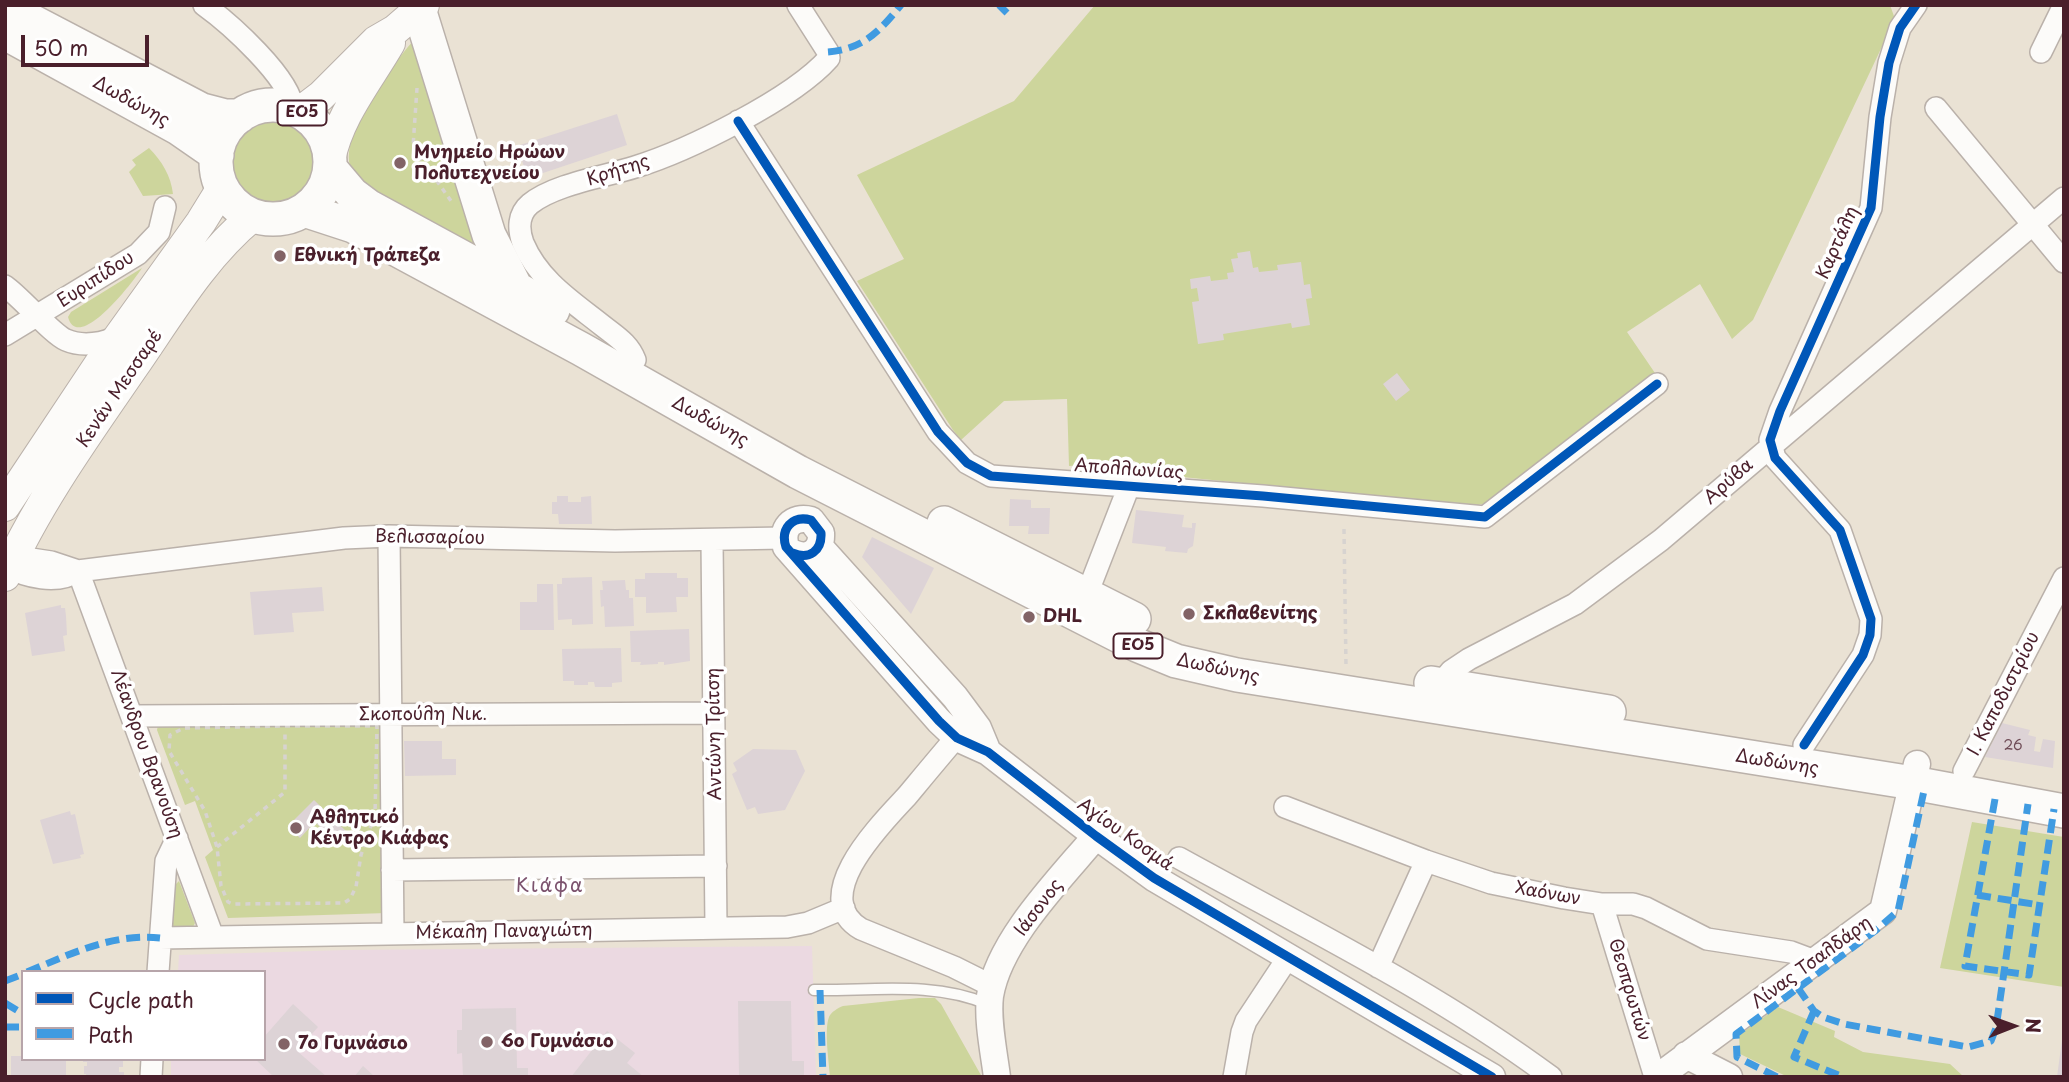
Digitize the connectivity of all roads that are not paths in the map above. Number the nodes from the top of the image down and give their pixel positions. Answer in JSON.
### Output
{"nodes":[{"id":1,"x":204,"y":5,"type":"edge"},
{"id":2,"x":798,"y":5,"type":"edge"},
{"id":3,"x":1916,"y":5,"type":"edge"},
{"id":4,"x":2064,"y":5,"type":"edge"},
{"id":5,"x":5,"y":7,"type":"edge"},
{"id":6,"x":413,"y":15,"type":"edge"},
{"id":7,"x":5,"y":33,"type":"edge"},
{"id":8,"x":2041,"y":52,"type":"dead end"},
{"id":9,"x":1936,"y":108,"type":"dead end"},
{"id":10,"x":296,"y":110,"type":"junction"},
{"id":11,"x":240,"y":116,"type":"junction"},
{"id":12,"x":738,"y":121,"type":"junction"},
{"id":13,"x":217,"y":155,"type":"junction"},
{"id":14,"x":330,"y":164,"type":"junction"},
{"id":15,"x":222,"y":188,"type":"junction"},
{"id":16,"x":2064,"y":198,"type":"edge"},
{"id":17,"x":165,"y":207,"type":"dead end"},
{"id":18,"x":304,"y":211,"type":"junction"},
{"id":19,"x":253,"y":216,"type":"junction"},
{"id":20,"x":2032,"y":223,"type":"junction"},
{"id":21,"x":2064,"y":262,"type":"edge"},
{"id":22,"x":5,"y":286,"type":"edge"},
{"id":23,"x":517,"y":288,"type":"junction"},
{"id":24,"x":40,"y":316,"type":"junction"},
{"id":25,"x":5,"y":335,"type":"edge"},
{"id":26,"x":119,"y":335,"type":"junction"},
{"id":27,"x":635,"y":360,"type":"junction"},
{"id":28,"x":1657,"y":384,"type":"dead end"},
{"id":29,"x":1771,"y":446,"type":"junction"},
{"id":30,"x":835,"y":479,"type":"junction"},
{"id":31,"x":1129,"y":486,"type":"junction"},
{"id":32,"x":5,"y":506,"type":"edge"},
{"id":33,"x":810,"y":520,"type":"junction"},
{"id":34,"x":390,"y":536,"type":"junction"},
{"id":35,"x":712,"y":541,"type":"junction"},
{"id":36,"x":788,"y":546,"type":"junction"},
{"id":37,"x":819,"y":546,"type":"junction"},
{"id":38,"x":8,"y":564,"type":"edge"},
{"id":39,"x":78,"y":571,"type":"junction"},
{"id":40,"x":2064,"y":578,"type":"edge"},
{"id":41,"x":1087,"y":594,"type":"junction"},
{"id":42,"x":1440,"y":684,"type":"junction"},
{"id":43,"x":714,"y":713,"type":"junction"},
{"id":44,"x":391,"y":715,"type":"junction"},
{"id":45,"x":132,"y":716,"type":"junction"},
{"id":46,"x":965,"y":728,"type":"junction"},
{"id":47,"x":1804,"y":745,"type":"junction"},
{"id":48,"x":1964,"y":771,"type":"junction"},
{"id":49,"x":1915,"y":774,"type":"junction"},
{"id":50,"x":2064,"y":789,"type":"edge"},
{"id":51,"x":1285,"y":807,"type":"dead end"},
{"id":52,"x":2064,"y":810,"type":"edge"},
{"id":53,"x":1096,"y":836,"type":"junction"},
{"id":54,"x":177,"y":838,"type":"junction"},
{"id":55,"x":1179,"y":858,"type":"dead end"},
{"id":56,"x":1426,"y":861,"type":"junction"},
{"id":57,"x":716,"y":866,"type":"junction"},
{"id":58,"x":393,"y":870,"type":"junction"},
{"id":59,"x":1602,"y":904,"type":"junction"},
{"id":60,"x":844,"y":908,"type":"junction"},
{"id":61,"x":716,"y":928,"type":"junction"},
{"id":62,"x":393,"y":934,"type":"junction"},
{"id":63,"x":213,"y":937,"type":"junction"},
{"id":64,"x":160,"y":938,"type":"junction"},
{"id":65,"x":1289,"y":956,"type":"junction"},
{"id":66,"x":1815,"y":961,"type":"junction"},
{"id":67,"x":1378,"y":967,"type":"junction"},
{"id":68,"x":158,"y":970,"type":"edge"},
{"id":69,"x":814,"y":990,"type":"dead end"},
{"id":70,"x":991,"y":995,"type":"junction"},
{"id":71,"x":1693,"y":1065,"type":"edge"},
{"id":72,"x":997,"y":1077,"type":"edge"},
{"id":73,"x":1234,"y":1077,"type":"edge"},
{"id":74,"x":1492,"y":1077,"type":"edge"},
{"id":75,"x":1551,"y":1077,"type":"edge"},
{"id":76,"x":1656,"y":1077,"type":"edge"},
{"id":77,"x":1729,"y":1077,"type":"edge"}],
"edges":[{"from":1,"to":10,"type":"street"},
{"from":2,"to":12,"type":"street","name":"Κρήτης"},
{"from":3,"to":29,"type":"street","name":"Καρτάλη"},
{"from":4,"to":8,"type":"street"},
{"from":5,"to":11,"type":"main road","name":"Δωδώνης","number":"ΕΟ5"},
{"from":6,"to":10,"type":"main road"},
{"from":6,"to":14,"type":"main road"},
{"from":6,"to":23,"type":"main road"},
{"from":7,"to":13,"type":"main road","name":"Δωδώνης"},
{"from":9,"to":20,"type":"street"},
{"from":10,"to":11,"type":"main road","name":"Δωδώνης","number":"ΕΟ5"},
{"from":10,"to":14,"type":"main road","name":"Δωδώνης","number":"ΕΟ5"},
{"from":11,"to":13,"type":"main road"},
{"from":12,"to":27,"type":"street","name":"Κρήτης"},
{"from":12,"to":31,"type":"street","name":"Απολλωνίας"},
{"from":13,"to":15,"type":"main road"},
{"from":14,"to":18,"type":"main road"},
{"from":14,"to":23,"type":"main road","name":"Δωδώνης","number":"ΕΟ5"},
{"from":15,"to":19,"type":"main road"},
{"from":15,"to":26,"type":"main road","name":"Κενάν Μεσσαρέ"},
{"from":16,"to":20,"type":"street","name":"Αρύβα"},
{"from":17,"to":24,"type":"street","name":"Ευριπίδου"},
{"from":18,"to":19,"type":"main road"},
{"from":18,"to":30,"type":"main road","name":"Δωδώνης","number":"ΕΟ5"},
{"from":19,"to":38,"type":"main road","name":"Κενάν Μεσσαρέ"},
{"from":20,"to":21,"type":"street"},
{"from":20,"to":29,"type":"street","name":"Αρύβα"},
{"from":22,"to":24,"type":"street"},
{"from":23,"to":27,"type":"main road","name":"Δωδώνης","number":"ΕΟ5"},
{"from":24,"to":25,"type":"street","name":"Ευριπίδου"},
{"from":24,"to":26,"type":"street"},
{"from":26,"to":32,"type":"main road","name":"Κενάν Μεσσαρέ"},
{"from":27,"to":30,"type":"main road","name":"Δωδώνης","number":"ΕΟ5"},
{"from":28,"to":31,"type":"street","name":"Απολλωνίας"},
{"from":29,"to":42,"type":"street","name":"Αρύβα"},
{"from":29,"to":47,"type":"street"},
{"from":30,"to":33,"type":"street"},
{"from":30,"to":41,"type":"main road","name":"Δωδώνης","number":"ΕΟ5"},
{"from":30,"to":49,"type":"main road","name":"Δωδώνης","number":"ΕΟ5"},
{"from":31,"to":41,"type":"street"},
{"from":33,"to":36,"type":"street"},
{"from":33,"to":37,"type":"street"},
{"from":34,"to":35,"type":"street","name":"Βελισσαρίου"},
{"from":34,"to":39,"type":"street","name":"Βελισσαρίου"},
{"from":34,"to":44,"type":"street"},
{"from":35,"to":36,"type":"street","name":"Βελισσαρίου"},
{"from":35,"to":43,"type":"street","name":"Αντώνη Τρίτση"},
{"from":36,"to":37,"type":"street"},
{"from":36,"to":46,"type":"street","name":"Αγίου Κοσμά"},
{"from":37,"to":46,"type":"street","name":"Αγίου Κοσμά"},
{"from":38,"to":39,"type":"street","name":"Βελισσαρίου"},
{"from":39,"to":45,"type":"street","name":"Λέανδρου Βρανούση"},
{"from":40,"to":48,"type":"street","name":"Ι. Καποδιστρίου"},
{"from":41,"to":42,"type":"main road","name":"Δωδώνης","number":"ΕΟ5"},
{"from":42,"to":47,"type":"main road","name":"Δωδώνης","number":"ΕΟ5"},
{"from":43,"to":44,"type":"street","name":"Σκοπούλη Νικ."},
{"from":43,"to":57,"type":"street","name":"Αντώνη Τρίτση"},
{"from":44,"to":45,"type":"street","name":"Σκοπούλη Νικ."},
{"from":44,"to":58,"type":"street"},
{"from":45,"to":54,"type":"street","name":"Λέανδρου Βρανούση"},
{"from":46,"to":53,"type":"street","name":"Αγίου Κοσμά"},
{"from":46,"to":60,"type":"street"},
{"from":47,"to":49,"type":"main road","name":"Δωδώνης","number":"ΕΟ5"},
{"from":48,"to":49,"type":"main road","name":"Δωδώνης","number":"ΕΟ5"},
{"from":48,"to":50,"type":"main road","name":"Δωδώνης","number":"ΕΟ5"},
{"from":49,"to":52,"type":"main road","name":"Δωδώνης","number":"ΕΟ5"},
{"from":49,"to":66,"type":"street","name":"Λίνας Τσαλδάρη"},
{"from":51,"to":56,"type":"street","name":"Χαόνων"},
{"from":53,"to":65,"type":"street","name":"Αγίου Κοσμά"},
{"from":53,"to":70,"type":"street","name":"Ιάσονος"},
{"from":54,"to":63,"type":"street","name":"Λέανδρου Βρανούση"},
{"from":54,"to":64,"type":"street"},
{"from":55,"to":67,"type":"street"},
{"from":56,"to":59,"type":"street","name":"Χαόνων"},
{"from":56,"to":67,"type":"street"},
{"from":57,"to":58,"type":"street"},
{"from":57,"to":61,"type":"street","name":"Αντώνη Τρίτση"},
{"from":58,"to":62,"type":"street"},
{"from":59,"to":66,"type":"street","name":"Χαόνων"},
{"from":59,"to":76,"type":"street","name":"Θεσπρωτών"},
{"from":60,"to":61,"type":"street","name":"Μέκαλη Παναγιώτη"},
{"from":60,"to":70,"type":"street"},
{"from":61,"to":62,"type":"street","name":"Μέκαλη Παναγιώτη"},
{"from":62,"to":63,"type":"street","name":"Μέκαλη Παναγιώτη"},
{"from":63,"to":64,"type":"street","name":"Μέκαλη Παναγιώτη"},
{"from":64,"to":68,"type":"street"},
{"from":65,"to":73,"type":"street"},
{"from":65,"to":74,"type":"street","name":"Αγίου Κοσμά"},
{"from":66,"to":71,"type":"street","name":"Λίνας Τσαλδάρη"},
{"from":67,"to":75,"type":"street"},
{"from":69,"to":70,"type":"lane"},
{"from":70,"to":72,"type":"street"},
{"from":71,"to":76,"type":"street","name":"Λίνας Τσαλδάρη"},
{"from":71,"to":77,"type":"street"}]}
